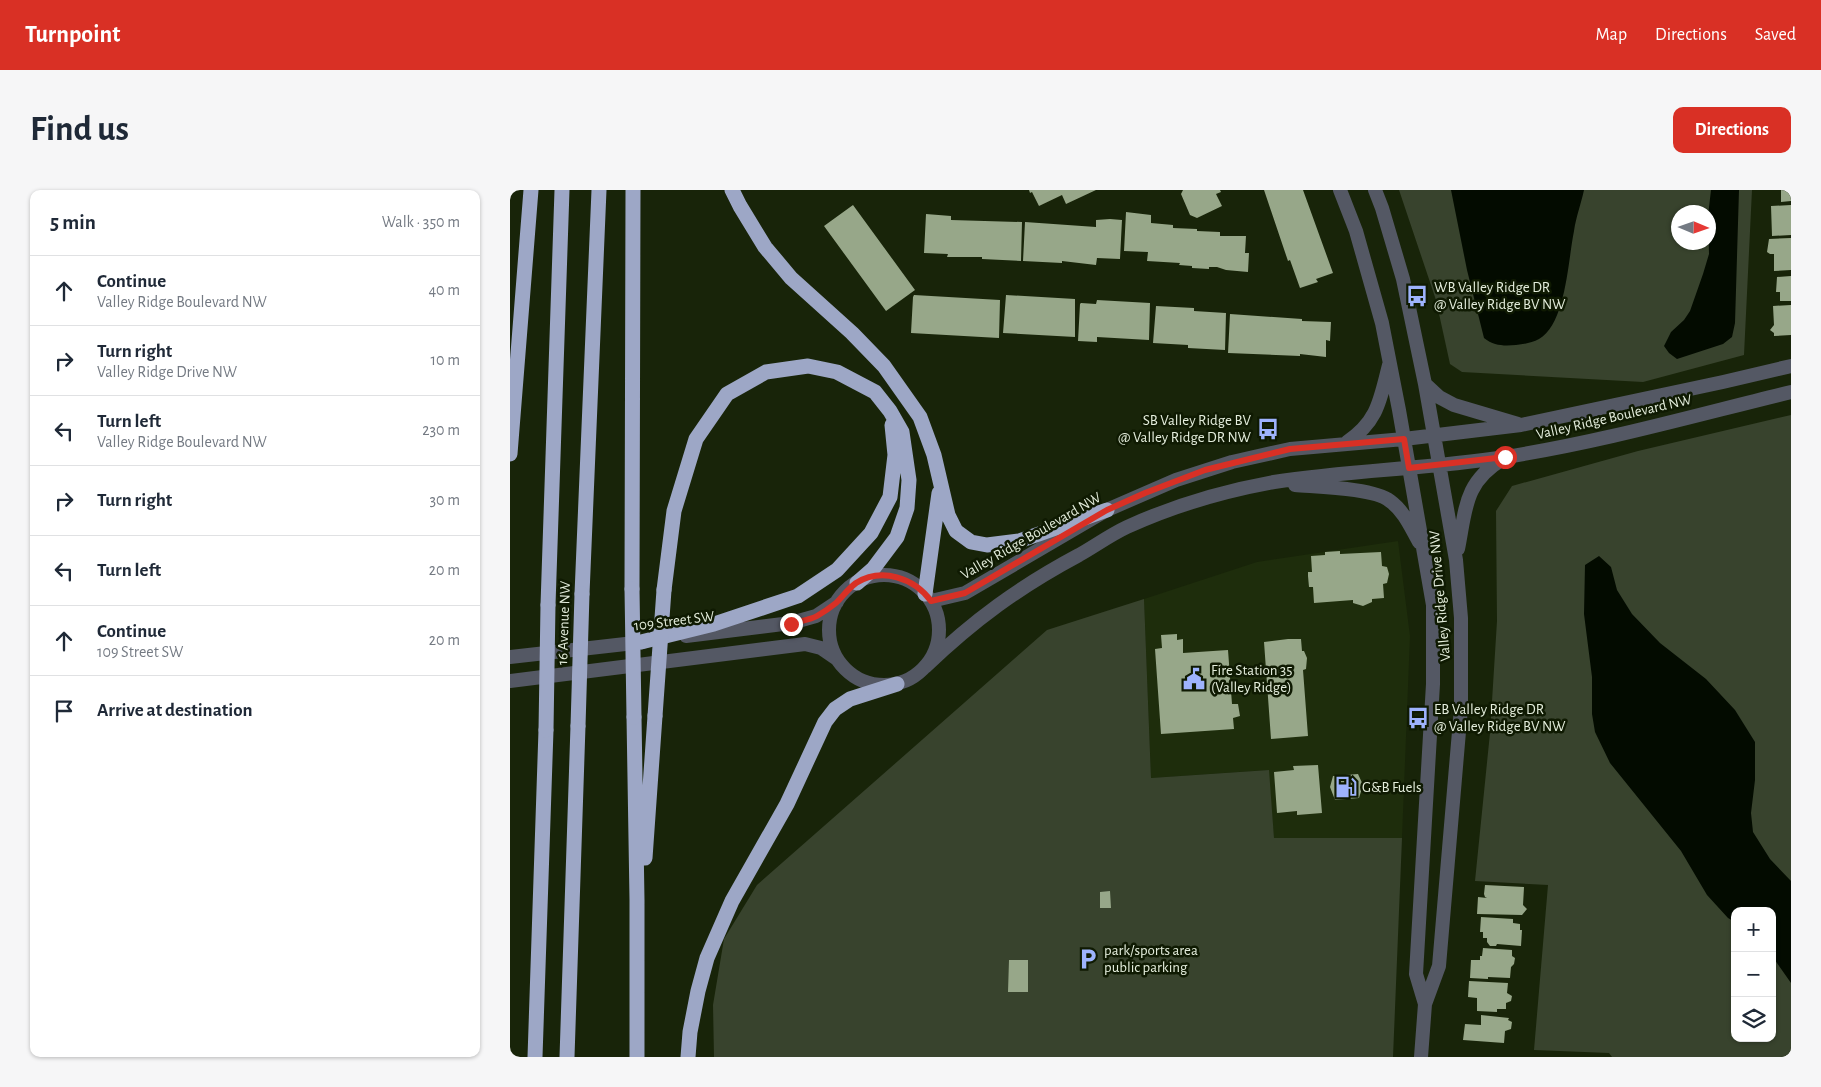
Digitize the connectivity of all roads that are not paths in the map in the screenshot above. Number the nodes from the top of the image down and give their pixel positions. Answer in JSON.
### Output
{"nodes":[{"id":1,"x":531,"y":190,"type":"edge"},
{"id":2,"x":562,"y":190,"type":"edge"},
{"id":3,"x":599,"y":190,"type":"edge"},
{"id":4,"x":632,"y":190,"type":"edge"},
{"id":5,"x":732,"y":190,"type":"edge"},
{"id":6,"x":1340,"y":190,"type":"edge"},
{"id":7,"x":1375,"y":190,"type":"edge"},
{"id":8,"x":1390,"y":362,"type":"junction"},
{"id":9,"x":1791,"y":366,"type":"edge"},
{"id":10,"x":1425,"y":384,"type":"junction"},
{"id":11,"x":1791,"y":392,"type":"edge"},
{"id":12,"x":890,"y":411,"type":"junction"},
{"id":13,"x":1521,"y":425,"type":"junction"},
{"id":14,"x":1435,"y":436,"type":"junction"},
{"id":15,"x":1404,"y":439,"type":"junction"},
{"id":16,"x":1345,"y":443,"type":"junction"},
{"id":17,"x":510,"y":454,"type":"edge"},
{"id":18,"x":1505,"y":457,"type":"junction"},
{"id":19,"x":1440,"y":465,"type":"junction"},
{"id":20,"x":1409,"y":468,"type":"junction"},
{"id":21,"x":940,"y":482,"type":"junction"},
{"id":22,"x":1271,"y":483,"type":"junction"},
{"id":23,"x":1107,"y":510,"type":"junction"},
{"id":24,"x":1424,"y":552,"type":"junction"},
{"id":25,"x":1456,"y":560,"type":"junction"},
{"id":26,"x":857,"y":583,"type":"junction"},
{"id":27,"x":928,"y":597,"type":"junction"},
{"id":28,"x":837,"y":602,"type":"junction"},
{"id":29,"x":641,"y":642,"type":"junction"},
{"id":30,"x":510,"y":657,"type":"edge"},
{"id":31,"x":838,"y":659,"type":"junction"},
{"id":32,"x":925,"y":667,"type":"junction"},
{"id":33,"x":510,"y":681,"type":"edge"},
{"id":34,"x":897,"y":684,"type":"junction"},
{"id":35,"x":638,"y":946,"type":"junction"},
{"id":36,"x":1425,"y":1004,"type":"junction"},
{"id":37,"x":535,"y":1057,"type":"edge"},
{"id":38,"x":567,"y":1057,"type":"edge"},
{"id":39,"x":638,"y":1057,"type":"edge"},
{"id":40,"x":688,"y":1057,"type":"edge"},
{"id":41,"x":1421,"y":1057,"type":"edge"}],
"edges":[{"from":1,"to":17,"type":"highway"},
{"from":2,"to":37,"type":"highway","name":"16 Avenue NW","bridge":true},
{"from":3,"to":38,"type":"highway","name":"16 Avenue NW","bridge":true},
{"from":4,"to":35,"type":"highway","bridge":true},
{"from":5,"to":21,"type":"highway"},
{"from":6,"to":8,"type":"street","name":"Valley Ridge Drive NW"},
{"from":7,"to":10,"type":"street","name":"Valley Ridge Drive NW"},
{"from":8,"to":15,"type":"street","name":"Valley Ridge Drive NW"},
{"from":8,"to":16,"type":"street"},
{"from":9,"to":13,"type":"street","name":"Valley Ridge Boulevard NW"},
{"from":10,"to":13,"type":"street"},
{"from":10,"to":14,"type":"street","name":"Valley Ridge Drive NW"},
{"from":11,"to":18,"type":"street","name":"Valley Ridge Boulevard NW"},
{"from":12,"to":26,"type":"highway"},
{"from":12,"to":29,"type":"highway"},
{"from":12,"to":35,"type":"highway","bridge":true},
{"from":13,"to":14,"type":"street","name":"Valley Ridge Boulevard NW"},
{"from":14,"to":15,"type":"street","name":"Valley Ridge Boulevard NW"},
{"from":14,"to":19,"type":"street","name":"Valley Ridge Drive NW"},
{"from":15,"to":16,"type":"street","name":"Valley Ridge Boulevard NW"},
{"from":15,"to":20,"type":"street","name":"Valley Ridge Drive NW"},
{"from":16,"to":23,"type":"street","name":"Valley Ridge Boulevard NW"},
{"from":18,"to":19,"type":"street","name":"Valley Ridge Boulevard NW"},
{"from":18,"to":25,"type":"street"},
{"from":19,"to":20,"type":"street","name":"Valley Ridge Boulevard NW"},
{"from":19,"to":25,"type":"street","name":"Valley Ridge Drive NW"},
{"from":20,"to":22,"type":"street","name":"Valley Ridge Boulevard NW"},
{"from":20,"to":24,"type":"street","name":"Valley Ridge Drive NW"},
{"from":21,"to":23,"type":"highway"},
{"from":21,"to":27,"type":"highway"},
{"from":22,"to":24,"type":"street"},
{"from":22,"to":32,"type":"street","name":"Valley Ridge Boulevard NW"},
{"from":23,"to":27,"type":"street","name":"Valley Ridge Boulevard NW"},
{"from":24,"to":36,"type":"street","name":"Valley Ridge Drive NW"},
{"from":25,"to":36,"type":"street","name":"Valley Ridge Drive NW"},
{"from":26,"to":27,"type":"street"},
{"from":26,"to":28,"type":"street"},
{"from":27,"to":32,"type":"street"},
{"from":28,"to":29,"type":"street","name":"109 Street SW"},
{"from":28,"to":31,"type":"street"},
{"from":29,"to":30,"type":"street","name":"109 Street SW"},
{"from":31,"to":33,"type":"street"},
{"from":31,"to":34,"type":"street"},
{"from":32,"to":34,"type":"street"},
{"from":34,"to":40,"type":"highway"},
{"from":35,"to":39,"type":"highway"},
{"from":36,"to":41,"type":"street","name":"Valley Ridge Drive NW"}]}
